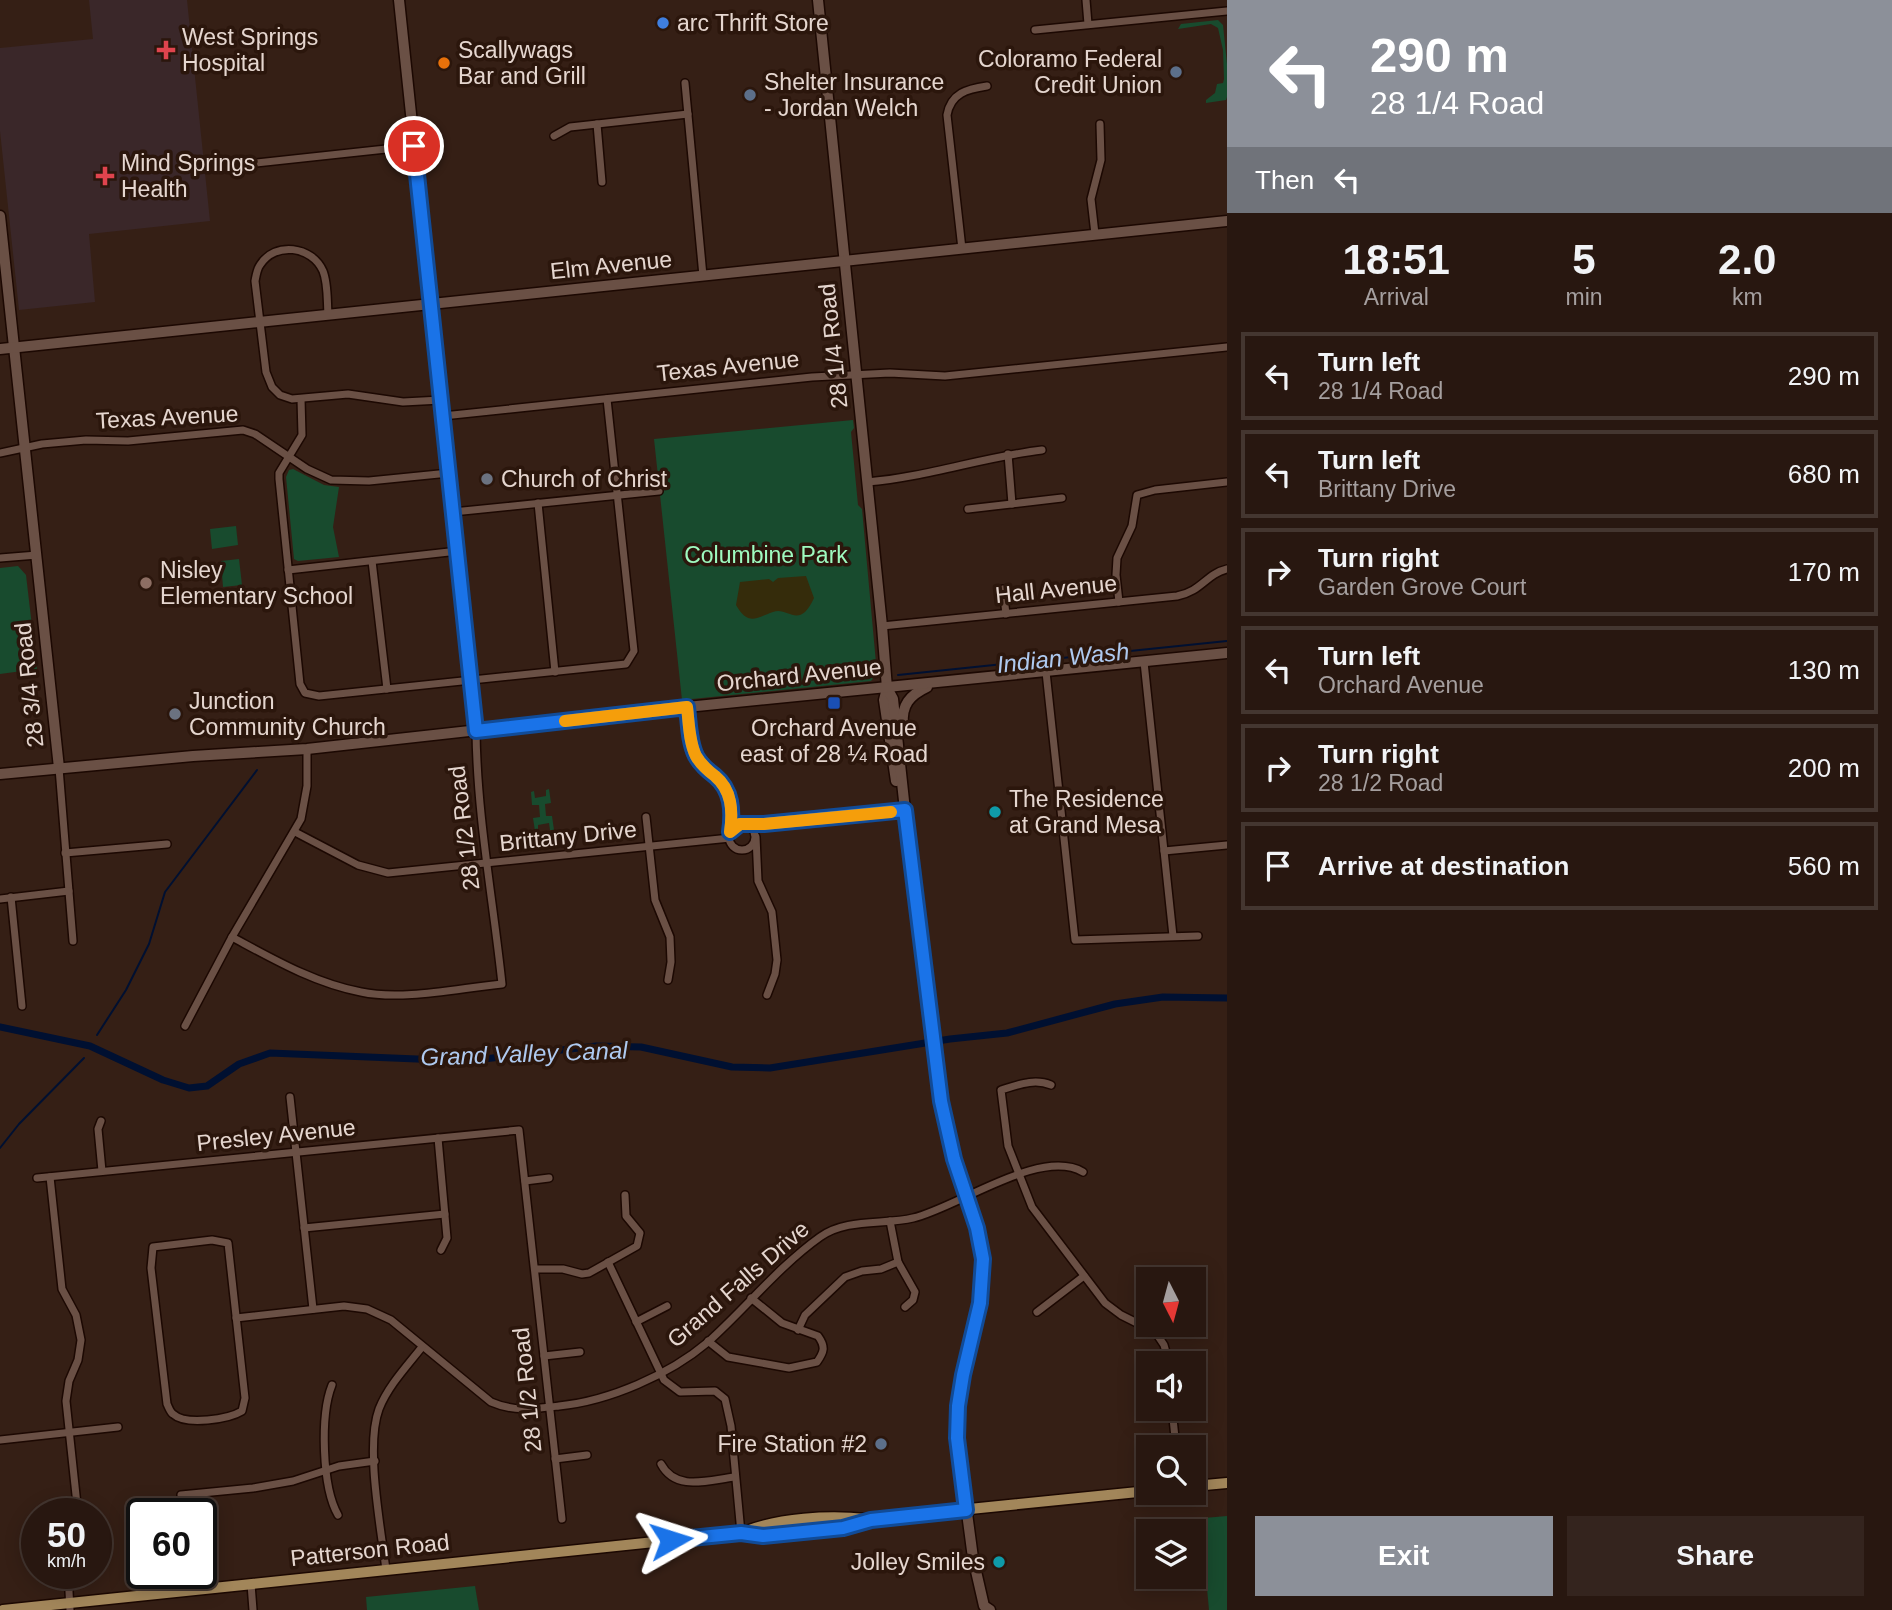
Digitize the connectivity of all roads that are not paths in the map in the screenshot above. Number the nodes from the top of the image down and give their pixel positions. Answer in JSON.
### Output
{"nodes":[{"id":1,"x":399,"y":0,"type":"edge"},
{"id":2,"x":818,"y":0,"type":"edge"},
{"id":3,"x":1086,"y":0,"type":"edge"},
{"id":4,"x":1227,"y":11,"type":"edge"},
{"id":5,"x":1088,"y":24,"type":"junction"},
{"id":6,"x":1035,"y":30,"type":"dead end"},
{"id":7,"x":685,"y":83,"type":"dead end"},
{"id":8,"x":986,"y":86,"type":"dead end"},
{"id":9,"x":688,"y":114,"type":"junction"},
{"id":10,"x":597,"y":124,"type":"junction"},
{"id":11,"x":1100,"y":124,"type":"dead end"},
{"id":12,"x":554,"y":136,"type":"dead end"},
{"id":13,"x":414,"y":146,"type":"junction"},
{"id":14,"x":211,"y":168,"type":"dead end"},
{"id":15,"x":602,"y":182,"type":"dead end"},
{"id":16,"x":0,"y":216,"type":"edge"},
{"id":17,"x":1227,"y":221,"type":"edge"},
{"id":18,"x":1095,"y":234,"type":"junction"},
{"id":19,"x":962,"y":250,"type":"junction"},
{"id":20,"x":846,"y":262,"type":"junction"},
{"id":21,"x":703,"y":276,"type":"junction"},
{"id":22,"x":431,"y":304,"type":"junction"},
{"id":23,"x":328,"y":314,"type":"junction"},
{"id":24,"x":259,"y":321,"type":"junction"},
{"id":25,"x":14,"y":347,"type":"junction"},
{"id":26,"x":1227,"y":347,"type":"edge"},
{"id":27,"x":0,"y":349,"type":"edge"},
{"id":28,"x":857,"y":374,"type":"junction"},
{"id":29,"x":607,"y":398,"type":"junction"},
{"id":30,"x":300,"y":399,"type":"junction"},
{"id":31,"x":441,"y":400,"type":"junction"},
{"id":32,"x":443,"y":416,"type":"junction"},
{"id":33,"x":25,"y":449,"type":"junction"},
{"id":34,"x":1042,"y":450,"type":"dead end"},
{"id":35,"x":0,"y":453,"type":"edge"},
{"id":36,"x":1008,"y":454,"type":"junction"},
{"id":37,"x":290,"y":457,"type":"junction"},
{"id":38,"x":449,"y":473,"type":"junction"},
{"id":39,"x":867,"y":482,"type":"junction"},
{"id":40,"x":1227,"y":482,"type":"edge"},
{"id":41,"x":659,"y":491,"type":"dead end"},
{"id":42,"x":617,"y":495,"type":"junction"},
{"id":43,"x":1062,"y":498,"type":"dead end"},
{"id":44,"x":538,"y":503,"type":"junction"},
{"id":45,"x":1013,"y":504,"type":"junction"},
{"id":46,"x":968,"y":509,"type":"dead end"},
{"id":47,"x":453,"y":512,"type":"junction"},
{"id":48,"x":458,"y":551,"type":"junction"},
{"id":49,"x":37,"y":555,"type":"junction"},
{"id":50,"x":0,"y":558,"type":"edge"},
{"id":51,"x":372,"y":561,"type":"junction"},
{"id":52,"x":1227,"y":569,"type":"edge"},
{"id":53,"x":288,"y":570,"type":"junction"},
{"id":54,"x":1003,"y":589,"type":"dead end"},
{"id":55,"x":1119,"y":603,"type":"junction"},
{"id":56,"x":1006,"y":614,"type":"junction"},
{"id":57,"x":882,"y":626,"type":"junction"},
{"id":58,"x":1227,"y":653,"type":"edge"},
{"id":59,"x":1227,"y":661,"type":"edge"},
{"id":60,"x":1144,"y":662,"type":"junction"},
{"id":61,"x":555,"y":672,"type":"junction"},
{"id":62,"x":1046,"y":672,"type":"junction"},
{"id":63,"x":471,"y":681,"type":"junction"},
{"id":64,"x":941,"y":682,"type":"junction"},
{"id":65,"x":887,"y":688,"type":"junction"},
{"id":66,"x":387,"y":689,"type":"junction"},
{"id":67,"x":687,"y":707,"type":"junction"},
{"id":68,"x":476,"y":731,"type":"junction"},
{"id":69,"x":307,"y":749,"type":"junction"},
{"id":70,"x":59,"y":768,"type":"junction"},
{"id":71,"x":0,"y":774,"type":"edge"},
{"id":72,"x":903,"y":783,"type":"junction"},
{"id":73,"x":905,"y":810,"type":"junction"},
{"id":74,"x":646,"y":817,"type":"dead end"},
{"id":75,"x":744,"y":824,"type":"junction"},
{"id":76,"x":295,"y":832,"type":"junction"},
{"id":77,"x":730,"y":835,"type":"junction"},
{"id":78,"x":755,"y":837,"type":"junction"},
{"id":79,"x":167,"y":844,"type":"dead end"},
{"id":80,"x":1227,"y":845,"type":"edge"},
{"id":81,"x":649,"y":847,"type":"junction"},
{"id":82,"x":1164,"y":851,"type":"junction"},
{"id":83,"x":65,"y":853,"type":"junction"},
{"id":84,"x":485,"y":864,"type":"junction"},
{"id":85,"x":69,"y":891,"type":"junction"},
{"id":86,"x":11,"y":897,"type":"junction"},
{"id":87,"x":0,"y":899,"type":"edge"},
{"id":88,"x":1173,"y":936,"type":"junction"},
{"id":89,"x":1198,"y":936,"type":"dead end"},
{"id":90,"x":232,"y":937,"type":"junction"},
{"id":91,"x":73,"y":942,"type":"dead end"},
{"id":92,"x":668,"y":980,"type":"dead end"},
{"id":93,"x":767,"y":995,"type":"dead end"},
{"id":94,"x":22,"y":1006,"type":"dead end"},
{"id":95,"x":185,"y":1026,"type":"dead end"},
{"id":96,"x":1051,"y":1085,"type":"dead end"},
{"id":97,"x":290,"y":1097,"type":"dead end"},
{"id":98,"x":101,"y":1121,"type":"dead end"},
{"id":99,"x":519,"y":1130,"type":"joint"},
{"id":100,"x":438,"y":1138,"type":"junction"},
{"id":101,"x":297,"y":1152,"type":"junction"},
{"id":102,"x":102,"y":1171,"type":"junction"},
{"id":103,"x":1083,"y":1172,"type":"dead end"},
{"id":104,"x":1018,"y":1174,"type":"junction"},
{"id":105,"x":50,"y":1177,"type":"junction"},
{"id":106,"x":37,"y":1178,"type":"dead end"},
{"id":107,"x":549,"y":1178,"type":"dead end"},
{"id":108,"x":525,"y":1181,"type":"junction"},
{"id":109,"x":625,"y":1195,"type":"dead end"},
{"id":110,"x":967,"y":1197,"type":"junction"},
{"id":111,"x":445,"y":1213,"type":"junction"},
{"id":112,"x":890,"y":1222,"type":"junction"},
{"id":113,"x":304,"y":1228,"type":"junction"},
{"id":114,"x":441,"y":1250,"type":"dead end"},
{"id":115,"x":608,"y":1262,"type":"junction"},
{"id":116,"x":898,"y":1262,"type":"junction"},
{"id":117,"x":534,"y":1269,"type":"junction"},
{"id":118,"x":1084,"y":1276,"type":"junction"},
{"id":119,"x":751,"y":1298,"type":"junction"},
{"id":120,"x":667,"y":1306,"type":"dead end"},
{"id":121,"x":905,"y":1307,"type":"dead end"},
{"id":122,"x":313,"y":1309,"type":"junction"},
{"id":123,"x":1037,"y":1312,"type":"dead end"},
{"id":124,"x":236,"y":1318,"type":"junction"},
{"id":125,"x":636,"y":1322,"type":"junction"},
{"id":126,"x":798,"y":1329,"type":"junction"},
{"id":127,"x":708,"y":1341,"type":"junction"},
{"id":128,"x":422,"y":1347,"type":"junction"},
{"id":129,"x":1166,"y":1351,"type":"edge"},
{"id":130,"x":580,"y":1352,"type":"dead end"},
{"id":131,"x":544,"y":1356,"type":"junction"},
{"id":132,"x":660,"y":1373,"type":"junction"},
{"id":133,"x":332,"y":1385,"type":"dead end"},
{"id":134,"x":550,"y":1407,"type":"junction"},
{"id":135,"x":118,"y":1427,"type":"dead end"},
{"id":136,"x":69,"y":1433,"type":"junction"},
{"id":137,"x":0,"y":1440,"type":"edge"},
{"id":138,"x":587,"y":1455,"type":"dead end"},
{"id":139,"x":555,"y":1459,"type":"junction"},
{"id":140,"x":375,"y":1461,"type":"junction"},
{"id":141,"x":661,"y":1464,"type":"dead end"},
{"id":142,"x":327,"y":1469,"type":"junction"},
{"id":143,"x":735,"y":1477,"type":"junction"},
{"id":144,"x":1227,"y":1483,"type":"edge"},
{"id":145,"x":1206,"y":1485,"type":"edge"},
{"id":146,"x":1136,"y":1492,"type":"edge"},
{"id":147,"x":181,"y":1495,"type":"dead end"},
{"id":148,"x":76,"y":1498,"type":"edge"},
{"id":149,"x":966,"y":1510,"type":"junction"},
{"id":150,"x":338,"y":1515,"type":"dead end"},
{"id":151,"x":562,"y":1519,"type":"dead end"},
{"id":152,"x":741,"y":1533,"type":"junction"},
{"id":153,"x":386,"y":1570,"type":"junction"},
{"id":154,"x":251,"y":1584,"type":"junction"},
{"id":155,"x":69,"y":1606,"type":"edge"},
{"id":156,"x":985,"y":1609,"type":"edge"},
{"id":157,"x":3,"y":1610,"type":"edge"},
{"id":158,"x":253,"y":1610,"type":"edge"}],
"edges":[{"from":1,"to":13,"type":"street","name":"28 1/2 Road"},
{"from":2,"to":20,"type":"street","name":"28 1/4 Road"},
{"from":3,"to":5,"type":"street"},
{"from":4,"to":5,"type":"street"},
{"from":5,"to":6,"type":"street"},
{"from":7,"to":9,"type":"street"},
{"from":8,"to":19,"type":"street"},
{"from":9,"to":10,"type":"street"},
{"from":9,"to":21,"type":"street"},
{"from":10,"to":12,"type":"street"},
{"from":10,"to":15,"type":"street"},
{"from":11,"to":18,"type":"street"},
{"from":13,"to":14,"type":"street"},
{"from":13,"to":22,"type":"street","name":"28 1/2 Road"},
{"from":16,"to":25,"type":"street","name":"28 3/4 Road"},
{"from":17,"to":18,"type":"street","name":"Elm Avenue"},
{"from":18,"to":19,"type":"street","name":"Elm Avenue"},
{"from":19,"to":20,"type":"street","name":"Elm Avenue"},
{"from":20,"to":21,"type":"street","name":"Elm Avenue"},
{"from":20,"to":28,"type":"street","name":"28 1/4 Road"},
{"from":21,"to":22,"type":"street","name":"Elm Avenue"},
{"from":22,"to":23,"type":"street","name":"Elm Avenue"},
{"from":22,"to":31,"type":"street","name":"28 1/2 Road"},
{"from":23,"to":24,"type":"street","name":"Elm Avenue"},
{"from":23,"to":24,"type":"street"},
{"from":24,"to":25,"type":"street","name":"Elm Avenue"},
{"from":24,"to":30,"type":"street"},
{"from":25,"to":27,"type":"street","name":"Elm Avenue"},
{"from":25,"to":33,"type":"street","name":"28 3/4 Road"},
{"from":26,"to":28,"type":"street","name":"Texas Avenue"},
{"from":28,"to":29,"type":"street","name":"Texas Avenue"},
{"from":28,"to":39,"type":"street","name":"28 1/4 Road"},
{"from":29,"to":32,"type":"street","name":"Texas Avenue"},
{"from":29,"to":42,"type":"street"},
{"from":30,"to":31,"type":"street"},
{"from":30,"to":37,"type":"street"},
{"from":31,"to":32,"type":"street","name":"28 1/2 Road"},
{"from":32,"to":38,"type":"street","name":"28 1/2 Road"},
{"from":33,"to":35,"type":"street","name":"Texas Avenue"},
{"from":33,"to":37,"type":"street","name":"Texas Avenue"},
{"from":33,"to":49,"type":"street","name":"28 3/4 Road"},
{"from":34,"to":36,"type":"street"},
{"from":36,"to":39,"type":"street"},
{"from":36,"to":45,"type":"street"},
{"from":37,"to":38,"type":"street","name":"Texas Avenue"},
{"from":37,"to":53,"type":"street"},
{"from":38,"to":47,"type":"street","name":"28 1/2 Road"},
{"from":39,"to":57,"type":"street","name":"28 1/4 Road"},
{"from":40,"to":55,"type":"street"},
{"from":41,"to":42,"type":"street"},
{"from":42,"to":44,"type":"street"},
{"from":42,"to":61,"type":"street"},
{"from":43,"to":45,"type":"street"},
{"from":44,"to":47,"type":"street"},
{"from":44,"to":61,"type":"street"},
{"from":45,"to":46,"type":"street"},
{"from":47,"to":48,"type":"street","name":"28 1/2 Road"},
{"from":48,"to":51,"type":"street"},
{"from":48,"to":63,"type":"street","name":"28 1/2 Road"},
{"from":49,"to":50,"type":"street"},
{"from":49,"to":70,"type":"street","name":"28 3/4 Road"},
{"from":51,"to":53,"type":"street"},
{"from":51,"to":66,"type":"street"},
{"from":52,"to":55,"type":"street","name":"Hall Avenue"},
{"from":53,"to":66,"type":"street"},
{"from":54,"to":56,"type":"street"},
{"from":55,"to":56,"type":"street","name":"Hall Avenue"},
{"from":56,"to":57,"type":"street","name":"Hall Avenue"},
{"from":57,"to":65,"type":"street","name":"28 1/4 Road"},
{"from":58,"to":59,"type":"street"},
{"from":58,"to":60,"type":"street","name":"Orchard Avenue"},
{"from":60,"to":62,"type":"street","name":"Orchard Avenue"},
{"from":60,"to":82,"type":"street"},
{"from":61,"to":63,"type":"street"},
{"from":62,"to":64,"type":"street","name":"Orchard Avenue"},
{"from":62,"to":88,"type":"street"},
{"from":63,"to":66,"type":"street"},
{"from":63,"to":68,"type":"street","name":"28 1/2 Road"},
{"from":64,"to":65,"type":"street","name":"Orchard Avenue"},
{"from":64,"to":72,"type":"street"},
{"from":65,"to":67,"type":"street","name":"Orchard Avenue"},
{"from":65,"to":72,"type":"street","name":"28 1/4 Road"},
{"from":65,"to":73,"type":"street","name":"28 1/4 Road"},
{"from":67,"to":68,"type":"street","name":"Orchard Avenue"},
{"from":67,"to":77,"type":"street"},
{"from":68,"to":69,"type":"street","name":"Orchard Avenue"},
{"from":68,"to":84,"type":"street","name":"28 1/2 Road"},
{"from":69,"to":70,"type":"street","name":"Orchard Avenue"},
{"from":69,"to":76,"type":"street"},
{"from":70,"to":71,"type":"street","name":"Orchard Avenue"},
{"from":70,"to":83,"type":"street","name":"28 3/4 Road"},
{"from":72,"to":73,"type":"street","name":"28 1/4 Road"},
{"from":73,"to":75,"type":"street"},
{"from":73,"to":110,"type":"street","name":"28 1/4 Road"},
{"from":74,"to":81,"type":"street"},
{"from":75,"to":77,"type":"street"},
{"from":75,"to":78,"type":"street"},
{"from":76,"to":84,"type":"street","name":"Brittany Drive"},
{"from":76,"to":90,"type":"street"},
{"from":77,"to":78,"type":"street"},
{"from":77,"to":81,"type":"street","name":"Brittany Drive"},
{"from":78,"to":93,"type":"street"},
{"from":79,"to":83,"type":"street"},
{"from":80,"to":82,"type":"street"},
{"from":81,"to":84,"type":"street","name":"Brittany Drive"},
{"from":81,"to":92,"type":"street"},
{"from":82,"to":88,"type":"street"},
{"from":83,"to":85,"type":"street","name":"28 3/4 Road"},
{"from":84,"to":90,"type":"street","name":"28 1/2 Road"},
{"from":85,"to":86,"type":"street"},
{"from":85,"to":91,"type":"street","name":"28 3/4 Road"},
{"from":86,"to":87,"type":"street"},
{"from":86,"to":94,"type":"street"},
{"from":88,"to":89,"type":"street"},
{"from":90,"to":95,"type":"street"},
{"from":96,"to":104,"type":"street"},
{"from":97,"to":101,"type":"street"},
{"from":98,"to":102,"type":"street"},
{"from":99,"to":100,"type":"street","name":"Presley Avenue"},
{"from":99,"to":108,"type":"street","name":"28 1/2 Road"},
{"from":100,"to":101,"type":"street","name":"Presley Avenue"},
{"from":100,"to":111,"type":"street"},
{"from":101,"to":102,"type":"street","name":"Presley Avenue"},
{"from":101,"to":113,"type":"street"},
{"from":102,"to":105,"type":"street","name":"Presley Avenue"},
{"from":103,"to":104,"type":"street","name":"Grand Falls Drive"},
{"from":104,"to":110,"type":"street","name":"Grand Falls Drive"},
{"from":104,"to":118,"type":"street"},
{"from":105,"to":106,"type":"street","name":"Presley Avenue"},
{"from":105,"to":136,"type":"street"},
{"from":107,"to":108,"type":"street"},
{"from":108,"to":117,"type":"street","name":"28 1/2 Road"},
{"from":109,"to":115,"type":"street"},
{"from":110,"to":112,"type":"street","name":"Grand Falls Drive"},
{"from":110,"to":149,"type":"street","name":"28 1/4 Road"},
{"from":111,"to":113,"type":"street"},
{"from":111,"to":114,"type":"street"},
{"from":112,"to":116,"type":"street"},
{"from":112,"to":119,"type":"street","name":"Grand Falls Drive"},
{"from":113,"to":122,"type":"street"},
{"from":115,"to":117,"type":"street"},
{"from":115,"to":125,"type":"street"},
{"from":116,"to":121,"type":"street"},
{"from":116,"to":126,"type":"street"},
{"from":117,"to":131,"type":"street","name":"28 1/2 Road"},
{"from":118,"to":123,"type":"street"},
{"from":118,"to":129,"type":"street"},
{"from":119,"to":126,"type":"street"},
{"from":119,"to":127,"type":"street","name":"Grand Falls Drive"},
{"from":120,"to":125,"type":"street"},
{"from":122,"to":124,"type":"street","name":"Grand Falls Drive"},
{"from":122,"to":128,"type":"street","name":"Grand Falls Drive"},
{"from":124,"to":124,"type":"street"},
{"from":125,"to":132,"type":"street"},
{"from":126,"to":127,"type":"street"},
{"from":127,"to":132,"type":"street","name":"Grand Falls Drive"},
{"from":128,"to":134,"type":"street","name":"Grand Falls Drive"},
{"from":128,"to":140,"type":"street"},
{"from":130,"to":131,"type":"street"},
{"from":131,"to":134,"type":"street","name":"28 1/2 Road"},
{"from":132,"to":134,"type":"street","name":"Grand Falls Drive"},
{"from":132,"to":143,"type":"street"},
{"from":133,"to":142,"type":"street"},
{"from":134,"to":139,"type":"street","name":"28 1/2 Road"},
{"from":135,"to":136,"type":"street"},
{"from":136,"to":137,"type":"street"},
{"from":136,"to":148,"type":"street"},
{"from":138,"to":139,"type":"street"},
{"from":139,"to":151,"type":"street","name":"28 1/2 Road"},
{"from":140,"to":142,"type":"street"},
{"from":140,"to":153,"type":"street"},
{"from":141,"to":143,"type":"street"},
{"from":142,"to":147,"type":"street"},
{"from":142,"to":150,"type":"street"},
{"from":143,"to":152,"type":"street"},
{"from":144,"to":145,"type":"main road"},
{"from":146,"to":149,"type":"main road","name":"Patterson Road"},
{"from":149,"to":152,"type":"main road","name":"Patterson Road"},
{"from":149,"to":156,"type":"street","name":"28 1/4 Road"},
{"from":152,"to":153,"type":"main road","name":"Patterson Road"},
{"from":153,"to":154,"type":"main road","name":"Patterson Road"},
{"from":154,"to":155,"type":"main road","name":"Patterson Road"},
{"from":154,"to":158,"type":"street"},
{"from":155,"to":157,"type":"main road","name":"Patterson Road"}]}
